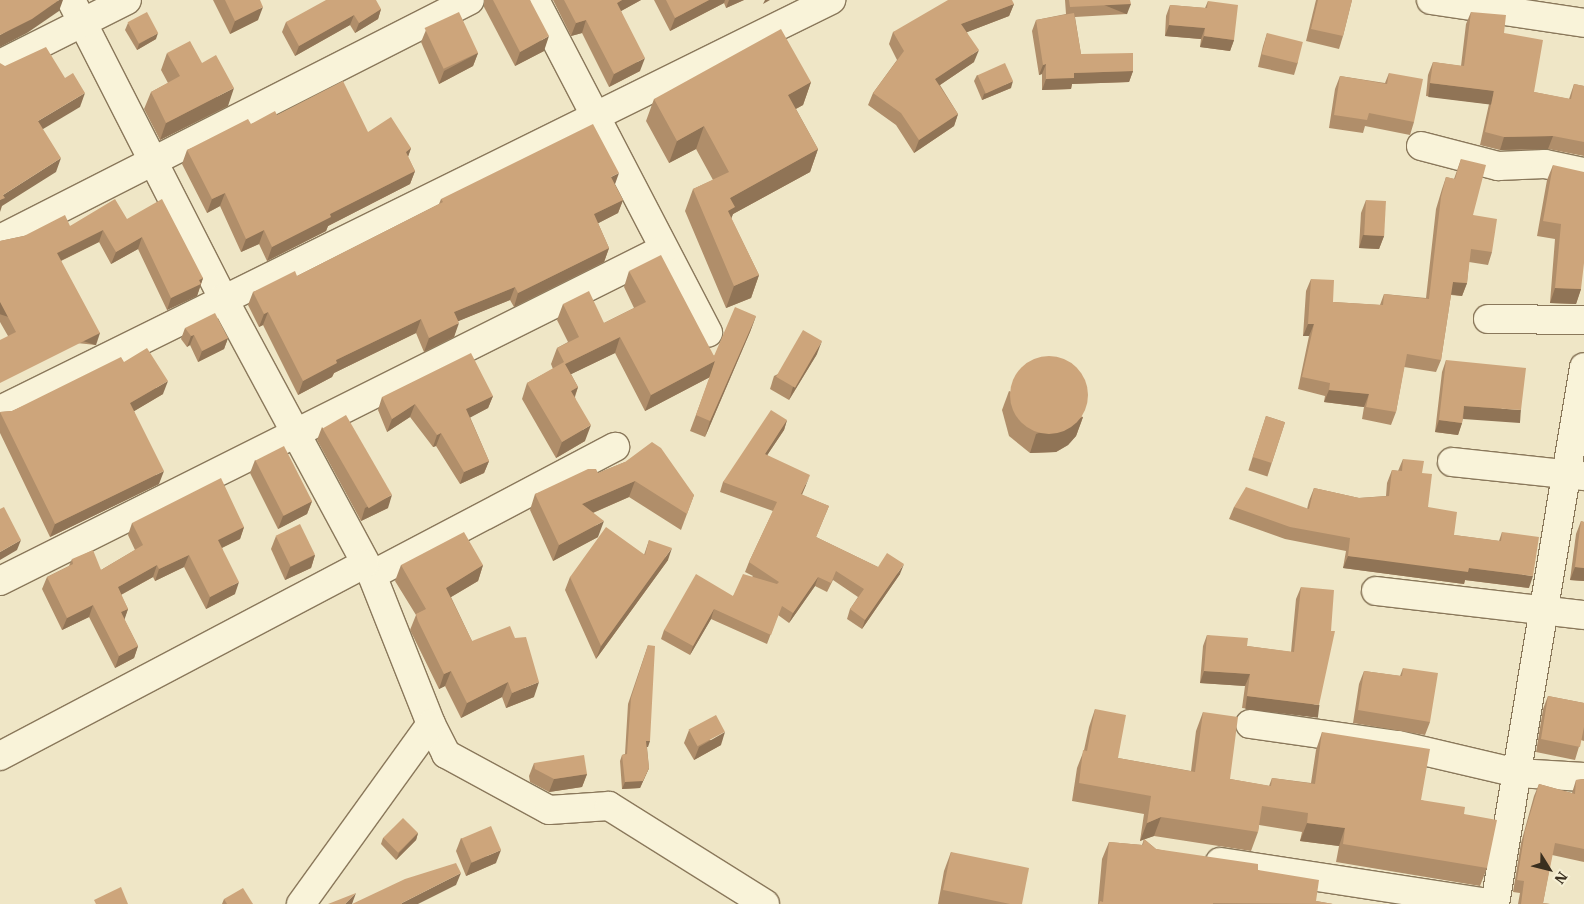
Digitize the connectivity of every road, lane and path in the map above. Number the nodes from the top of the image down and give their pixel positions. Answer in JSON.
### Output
{"nodes":[{"id":1,"x":127,"y":0,"type":"edge"},
{"id":2,"x":470,"y":0,"type":"edge"},
{"id":3,"x":535,"y":0,"type":"edge"},
{"id":4,"x":831,"y":0,"type":"edge"},
{"id":5,"x":1431,"y":0,"type":"edge"},
{"id":6,"x":77,"y":11,"type":"edge"},
{"id":7,"x":1584,"y":23,"type":"edge"},
{"id":8,"x":0,"y":64,"type":"edge"},
{"id":9,"x":594,"y":115,"type":"junction"},
{"id":10,"x":1422,"y":146,"type":"dead end"},
{"id":11,"x":153,"y":163,"type":"junction"},
{"id":12,"x":1584,"y":172,"type":"edge"},
{"id":13,"x":0,"y":239,"type":"edge"},
{"id":14,"x":664,"y":249,"type":"junction"},
{"id":15,"x":223,"y":298,"type":"junction"},
{"id":16,"x":1488,"y":319,"type":"dead end"},
{"id":17,"x":1584,"y":320,"type":"edge"},
{"id":18,"x":708,"y":333,"type":"dead end"},
{"id":19,"x":1584,"y":367,"type":"edge"},
{"id":20,"x":0,"y":410,"type":"edge"},
{"id":21,"x":294,"y":434,"type":"junction"},
{"id":22,"x":615,"y":447,"type":"dead end"},
{"id":23,"x":1452,"y":462,"type":"dead end"},
{"id":24,"x":1575,"y":475,"type":"edge"},
{"id":25,"x":368,"y":570,"type":"junction"},
{"id":26,"x":0,"y":581,"type":"edge"},
{"id":27,"x":1376,"y":591,"type":"dead end"},
{"id":28,"x":1544,"y":610,"type":"junction"},
{"id":29,"x":1584,"y":615,"type":"edge"},
{"id":30,"x":431,"y":724,"type":"junction"},
{"id":31,"x":1250,"y":724,"type":"dead end"},
{"id":32,"x":0,"y":756,"type":"edge"},
{"id":33,"x":1517,"y":773,"type":"junction"},
{"id":34,"x":1584,"y":778,"type":"edge"},
{"id":35,"x":1191,"y":857,"type":"edge"},
{"id":36,"x":301,"y":904,"type":"edge"},
{"id":37,"x":766,"y":904,"type":"edge"},
{"id":38,"x":1494,"y":904,"type":"edge"}],
"edges":[{"from":1,"to":6,"type":"street"},
{"from":2,"to":11,"type":"street"},
{"from":3,"to":9,"type":"street"},
{"from":4,"to":9,"type":"street"},
{"from":5,"to":7,"type":"street"},
{"from":6,"to":8,"type":"street"},
{"from":6,"to":11,"type":"street"},
{"from":9,"to":14,"type":"street"},
{"from":9,"to":15,"type":"street"},
{"from":10,"to":12,"type":"street"},
{"from":11,"to":13,"type":"street"},
{"from":11,"to":15,"type":"street"},
{"from":14,"to":18,"type":"street"},
{"from":14,"to":21,"type":"street"},
{"from":15,"to":20,"type":"street"},
{"from":15,"to":21,"type":"street"},
{"from":16,"to":17,"type":"street"},
{"from":19,"to":24,"type":"street"},
{"from":21,"to":25,"type":"street"},
{"from":21,"to":26,"type":"street"},
{"from":22,"to":25,"type":"street"},
{"from":23,"to":24,"type":"street"},
{"from":24,"to":28,"type":"street"},
{"from":25,"to":30,"type":"street"},
{"from":25,"to":32,"type":"street"},
{"from":27,"to":28,"type":"street"},
{"from":28,"to":29,"type":"street"},
{"from":28,"to":33,"type":"street"},
{"from":30,"to":36,"type":"street"},
{"from":30,"to":37,"type":"street"},
{"from":31,"to":33,"type":"street"},
{"from":33,"to":34,"type":"street"},
{"from":33,"to":38,"type":"street"},
{"from":35,"to":38,"type":"street"}]}
